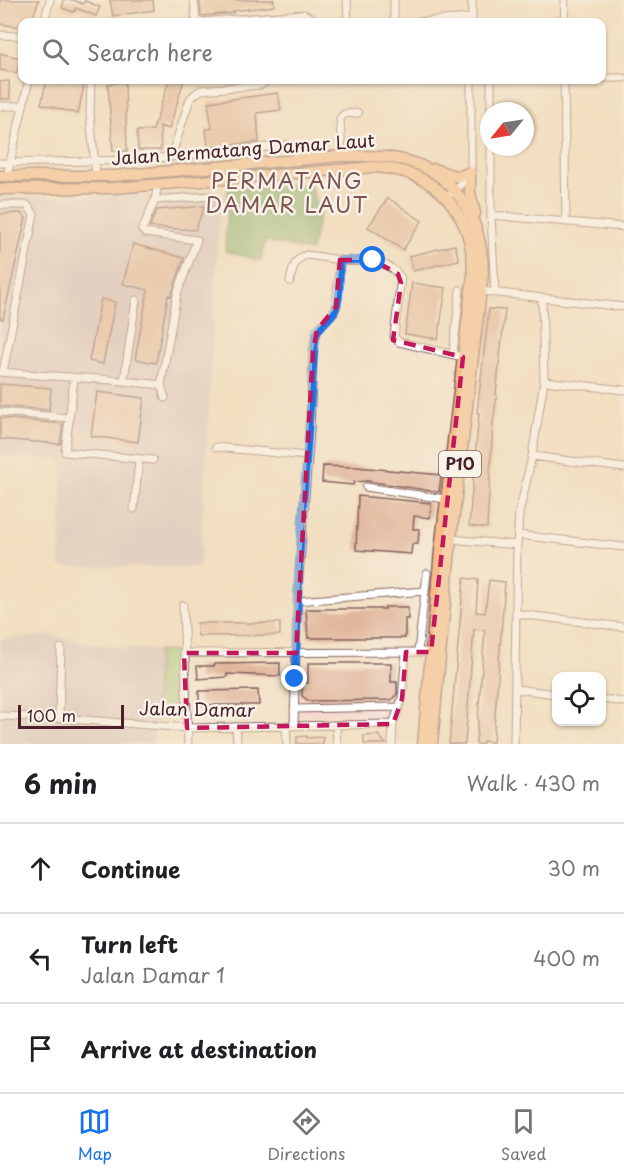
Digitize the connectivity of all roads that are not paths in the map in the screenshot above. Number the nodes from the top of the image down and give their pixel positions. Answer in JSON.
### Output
{"nodes":[{"id":1,"x":50,"y":0,"type":"edge"},
{"id":2,"x":194,"y":0,"type":"edge"},
{"id":3,"x":346,"y":0,"type":"edge"},
{"id":4,"x":394,"y":0,"type":"edge"},
{"id":5,"x":472,"y":0,"type":"edge"},
{"id":6,"x":565,"y":0,"type":"edge"},
{"id":7,"x":45,"y":18,"type":"edge"},
{"id":8,"x":196,"y":18,"type":"edge"},
{"id":9,"x":250,"y":18,"type":"edge"},
{"id":10,"x":311,"y":18,"type":"edge"},
{"id":11,"x":348,"y":18,"type":"edge"},
{"id":12,"x":394,"y":18,"type":"edge"},
{"id":13,"x":472,"y":18,"type":"edge"},
{"id":14,"x":564,"y":18,"type":"edge"},
{"id":15,"x":0,"y":35,"type":"edge"},
{"id":16,"x":18,"y":36,"type":"edge"},
{"id":17,"x":606,"y":78,"type":"edge"},
{"id":18,"x":624,"y":78,"type":"edge"},
{"id":19,"x":28,"y":84,"type":"edge"},
{"id":20,"x":91,"y":84,"type":"edge"},
{"id":21,"x":262,"y":84,"type":"edge"},
{"id":22,"x":471,"y":84,"type":"edge"},
{"id":23,"x":491,"y":84,"type":"edge"},
{"id":24,"x":564,"y":84,"type":"edge"},
{"id":25,"x":491,"y":102,"type":"edge"},
{"id":26,"x":0,"y":106,"type":"edge"},
{"id":27,"x":22,"y":106,"type":"junction"},
{"id":28,"x":358,"y":112,"type":"dead end"},
{"id":29,"x":342,"y":156,"type":"junction"},
{"id":30,"x":491,"y":156,"type":"edge"},
{"id":31,"x":171,"y":157,"type":"junction"},
{"id":32,"x":298,"y":160,"type":"junction"},
{"id":33,"x":95,"y":161,"type":"junction"},
{"id":34,"x":0,"y":163,"type":"edge"},
{"id":35,"x":9,"y":163,"type":"junction"},
{"id":36,"x":426,"y":168,"type":"junction"},
{"id":37,"x":470,"y":172,"type":"junction"},
{"id":38,"x":3,"y":176,"type":"edge"},
{"id":39,"x":96,"y":176,"type":"junction"},
{"id":40,"x":158,"y":184,"type":"junction"},
{"id":41,"x":0,"y":189,"type":"edge"},
{"id":42,"x":450,"y":194,"type":"junction"},
{"id":43,"x":211,"y":196,"type":"dead end"},
{"id":44,"x":155,"y":200,"type":"junction"},
{"id":45,"x":0,"y":205,"type":"edge"},
{"id":46,"x":491,"y":214,"type":"junction"},
{"id":47,"x":566,"y":221,"type":"junction"},
{"id":48,"x":477,"y":227,"type":"junction"},
{"id":49,"x":624,"y":227,"type":"edge"},
{"id":50,"x":339,"y":260,"type":"junction"},
{"id":51,"x":290,"y":281,"type":"dead end"},
{"id":52,"x":460,"y":290,"type":"dead end"},
{"id":53,"x":481,"y":291,"type":"junction"},
{"id":54,"x":495,"y":293,"type":"junction"},
{"id":55,"x":542,"y":298,"type":"junction"},
{"id":56,"x":136,"y":300,"type":"dead end"},
{"id":57,"x":624,"y":307,"type":"edge"},
{"id":58,"x":458,"y":356,"type":"junction"},
{"id":59,"x":2,"y":372,"type":"edge"},
{"id":60,"x":74,"y":379,"type":"junction"},
{"id":61,"x":124,"y":380,"type":"junction"},
{"id":62,"x":544,"y":381,"type":"junction"},
{"id":63,"x":161,"y":385,"type":"junction"},
{"id":64,"x":624,"y":390,"type":"edge"},
{"id":65,"x":165,"y":398,"type":"dead end"},
{"id":66,"x":0,"y":411,"type":"edge"},
{"id":67,"x":69,"y":418,"type":"junction"},
{"id":68,"x":216,"y":447,"type":"dead end"},
{"id":69,"x":308,"y":456,"type":"junction"},
{"id":70,"x":532,"y":456,"type":"junction"},
{"id":71,"x":138,"y":459,"type":"junction"},
{"id":72,"x":153,"y":460,"type":"dead end"},
{"id":73,"x":624,"y":468,"type":"edge"},
{"id":74,"x":366,"y":487,"type":"dead end"},
{"id":75,"x":445,"y":499,"type":"junction"},
{"id":76,"x":134,"y":509,"type":"dead end"},
{"id":77,"x":518,"y":535,"type":"junction"},
{"id":78,"x":451,"y":539,"type":"junction"},
{"id":79,"x":517,"y":545,"type":"junction"},
{"id":80,"x":624,"y":547,"type":"edge"},
{"id":81,"x":428,"y":573,"type":"dead end"},
{"id":82,"x":425,"y":591,"type":"junction"},
{"id":83,"x":297,"y":601,"type":"junction"},
{"id":84,"x":183,"y":605,"type":"dead end"},
{"id":85,"x":518,"y":614,"type":"junction"},
{"id":86,"x":624,"y":627,"type":"edge"},
{"id":87,"x":61,"y":648,"type":"dead end"},
{"id":88,"x":296,"y":652,"type":"junction"},
{"id":89,"x":406,"y":652,"type":"junction"},
{"id":90,"x":418,"y":652,"type":"junction"},
{"id":91,"x":431,"y":652,"type":"junction"},
{"id":92,"x":184,"y":653,"type":"junction"},
{"id":93,"x":516,"y":689,"type":"junction"},
{"id":94,"x":552,"y":694,"type":"edge"},
{"id":95,"x":606,"y":700,"type":"edge"},
{"id":96,"x":624,"y":702,"type":"edge"},
{"id":97,"x":398,"y":707,"type":"junction"},
{"id":98,"x":294,"y":709,"type":"junction"},
{"id":99,"x":0,"y":716,"type":"edge"},
{"id":100,"x":59,"y":718,"type":"junction"},
{"id":101,"x":393,"y":724,"type":"junction"},
{"id":102,"x":336,"y":725,"type":"junction"},
{"id":103,"x":290,"y":726,"type":"junction"},
{"id":104,"x":236,"y":727,"type":"junction"},
{"id":105,"x":187,"y":728,"type":"junction"},
{"id":106,"x":188,"y":744,"type":"edge"},
{"id":107,"x":237,"y":744,"type":"edge"},
{"id":108,"x":287,"y":744,"type":"edge"},
{"id":109,"x":338,"y":744,"type":"edge"},
{"id":110,"x":392,"y":744,"type":"edge"},
{"id":111,"x":423,"y":744,"type":"edge"},
{"id":112,"x":432,"y":744,"type":"edge"},
{"id":113,"x":514,"y":744,"type":"edge"}],
"edges":[{"from":1,"to":7,"type":"street"},
{"from":2,"to":8,"type":"street"},
{"from":3,"to":11,"type":"street"},
{"from":4,"to":12,"type":"street"},
{"from":5,"to":13,"type":"street"},
{"from":6,"to":14,"type":"street"},
{"from":9,"to":10,"type":"street"},
{"from":15,"to":16,"type":"street"},
{"from":17,"to":18,"type":"street"},
{"from":19,"to":27,"type":"street"},
{"from":20,"to":33,"type":"street"},
{"from":21,"to":31,"type":"street"},
{"from":22,"to":37,"type":"street"},
{"from":23,"to":25,"type":"street"},
{"from":24,"to":47,"type":"street"},
{"from":26,"to":27,"type":"street"},
{"from":27,"to":35,"type":"street"},
{"from":28,"to":29,"type":"street"},
{"from":29,"to":32,"type":"highway","name":"Jalan Permatang Damar Laut","number":"P10"},
{"from":29,"to":36,"type":"highway","name":"Jalan Permatang Damar Laut","number":"P10"},
{"from":30,"to":46,"type":"street"},
{"from":31,"to":32,"type":"street"},
{"from":31,"to":33,"type":"street"},
{"from":32,"to":39,"type":"highway","name":"Jalan Permatang Damar Laut","number":"P10"},
{"from":33,"to":35,"type":"street"},
{"from":33,"to":39,"type":"street"},
{"from":34,"to":35,"type":"street"},
{"from":35,"to":38,"type":"street"},
{"from":36,"to":37,"type":"highway"},
{"from":36,"to":42,"type":"highway","name":"Jalan Permatang Damar Laut","number":"P10"},
{"from":37,"to":42,"type":"street"},
{"from":37,"to":48,"type":"highway"},
{"from":38,"to":39,"type":"highway","name":"Jalan Permatang Damar Laut","number":"P10"},
{"from":40,"to":41,"type":"highway","name":"Jalan Permatang Damar Laut","number":"P10"},
{"from":40,"to":42,"type":"highway","name":"Jalan Permatang Damar Laut","number":"P10"},
{"from":40,"to":44,"type":"street"},
{"from":42,"to":48,"type":"highway","name":"Jalan Permatang Damar Laut","number":"P10"},
{"from":42,"to":58,"type":"highway","name":"Jalan Permatang Damar Laut","number":"P10"},
{"from":43,"to":44,"type":"street"},
{"from":44,"to":63,"type":"street"},
{"from":45,"to":59,"type":"street"},
{"from":46,"to":47,"type":"street"},
{"from":46,"to":54,"type":"street"},
{"from":47,"to":49,"type":"street"},
{"from":48,"to":53,"type":"highway","name":"Jalan Permatang Damar Laut","number":"P10"},
{"from":50,"to":51,"type":"street"},
{"from":50,"to":58,"type":"street"},
{"from":50,"to":69,"type":"street"},
{"from":52,"to":58,"type":"street"},
{"from":53,"to":54,"type":"street"},
{"from":53,"to":78,"type":"highway","name":"Jalan Permatang Damar Laut","number":"P10"},
{"from":54,"to":55,"type":"street"},
{"from":55,"to":57,"type":"street"},
{"from":55,"to":62,"type":"street"},
{"from":56,"to":61,"type":"street"},
{"from":58,"to":75,"type":"highway","name":"Jalan Permatang Damar Laut","number":"P10"},
{"from":59,"to":60,"type":"street"},
{"from":60,"to":61,"type":"street"},
{"from":60,"to":67,"type":"street"},
{"from":61,"to":63,"type":"street"},
{"from":62,"to":64,"type":"street"},
{"from":62,"to":70,"type":"street"},
{"from":63,"to":65,"type":"street"},
{"from":66,"to":67,"type":"street"},
{"from":67,"to":71,"type":"street"},
{"from":68,"to":69,"type":"street"},
{"from":69,"to":83,"type":"street"},
{"from":70,"to":73,"type":"street"},
{"from":70,"to":77,"type":"street"},
{"from":71,"to":72,"type":"street"},
{"from":71,"to":76,"type":"street"},
{"from":74,"to":75,"type":"street"},
{"from":75,"to":91,"type":"highway","name":"Jalan Permatang Damar Laut","number":"P10"},
{"from":77,"to":79,"type":"street"},
{"from":77,"to":80,"type":"street"},
{"from":78,"to":79,"type":"street"},
{"from":78,"to":112,"type":"highway","name":"Jalan Permatang Damar Laut","number":"P10"},
{"from":79,"to":85,"type":"street"},
{"from":81,"to":82,"type":"street"},
{"from":82,"to":83,"type":"street"},
{"from":82,"to":90,"type":"street"},
{"from":83,"to":88,"type":"street"},
{"from":84,"to":92,"type":"street"},
{"from":85,"to":86,"type":"street"},
{"from":85,"to":93,"type":"street"},
{"from":87,"to":100,"type":"street"},
{"from":88,"to":89,"type":"street"},
{"from":88,"to":92,"type":"street"},
{"from":88,"to":98,"type":"street"},
{"from":89,"to":90,"type":"street"},
{"from":89,"to":97,"type":"street"},
{"from":90,"to":91,"type":"street"},
{"from":91,"to":111,"type":"highway","name":"Jalan Permatang Damar Laut","number":"P10"},
{"from":92,"to":105,"type":"street"},
{"from":93,"to":94,"type":"street"},
{"from":93,"to":113,"type":"street"},
{"from":95,"to":96,"type":"street"},
{"from":97,"to":98,"type":"street"},
{"from":97,"to":101,"type":"street"},
{"from":98,"to":103,"type":"street"},
{"from":99,"to":100,"type":"street","name":"Jalan Damar"},
{"from":100,"to":105,"type":"street","name":"Jalan Damar"},
{"from":101,"to":102,"type":"street","name":"Jalan Damar"},
{"from":101,"to":110,"type":"street"},
{"from":102,"to":103,"type":"street","name":"Jalan Damar"},
{"from":102,"to":109,"type":"street"},
{"from":103,"to":104,"type":"street","name":"Jalan Damar"},
{"from":103,"to":108,"type":"street"},
{"from":104,"to":105,"type":"street","name":"Jalan Damar"},
{"from":104,"to":107,"type":"street"},
{"from":105,"to":106,"type":"street"}]}
